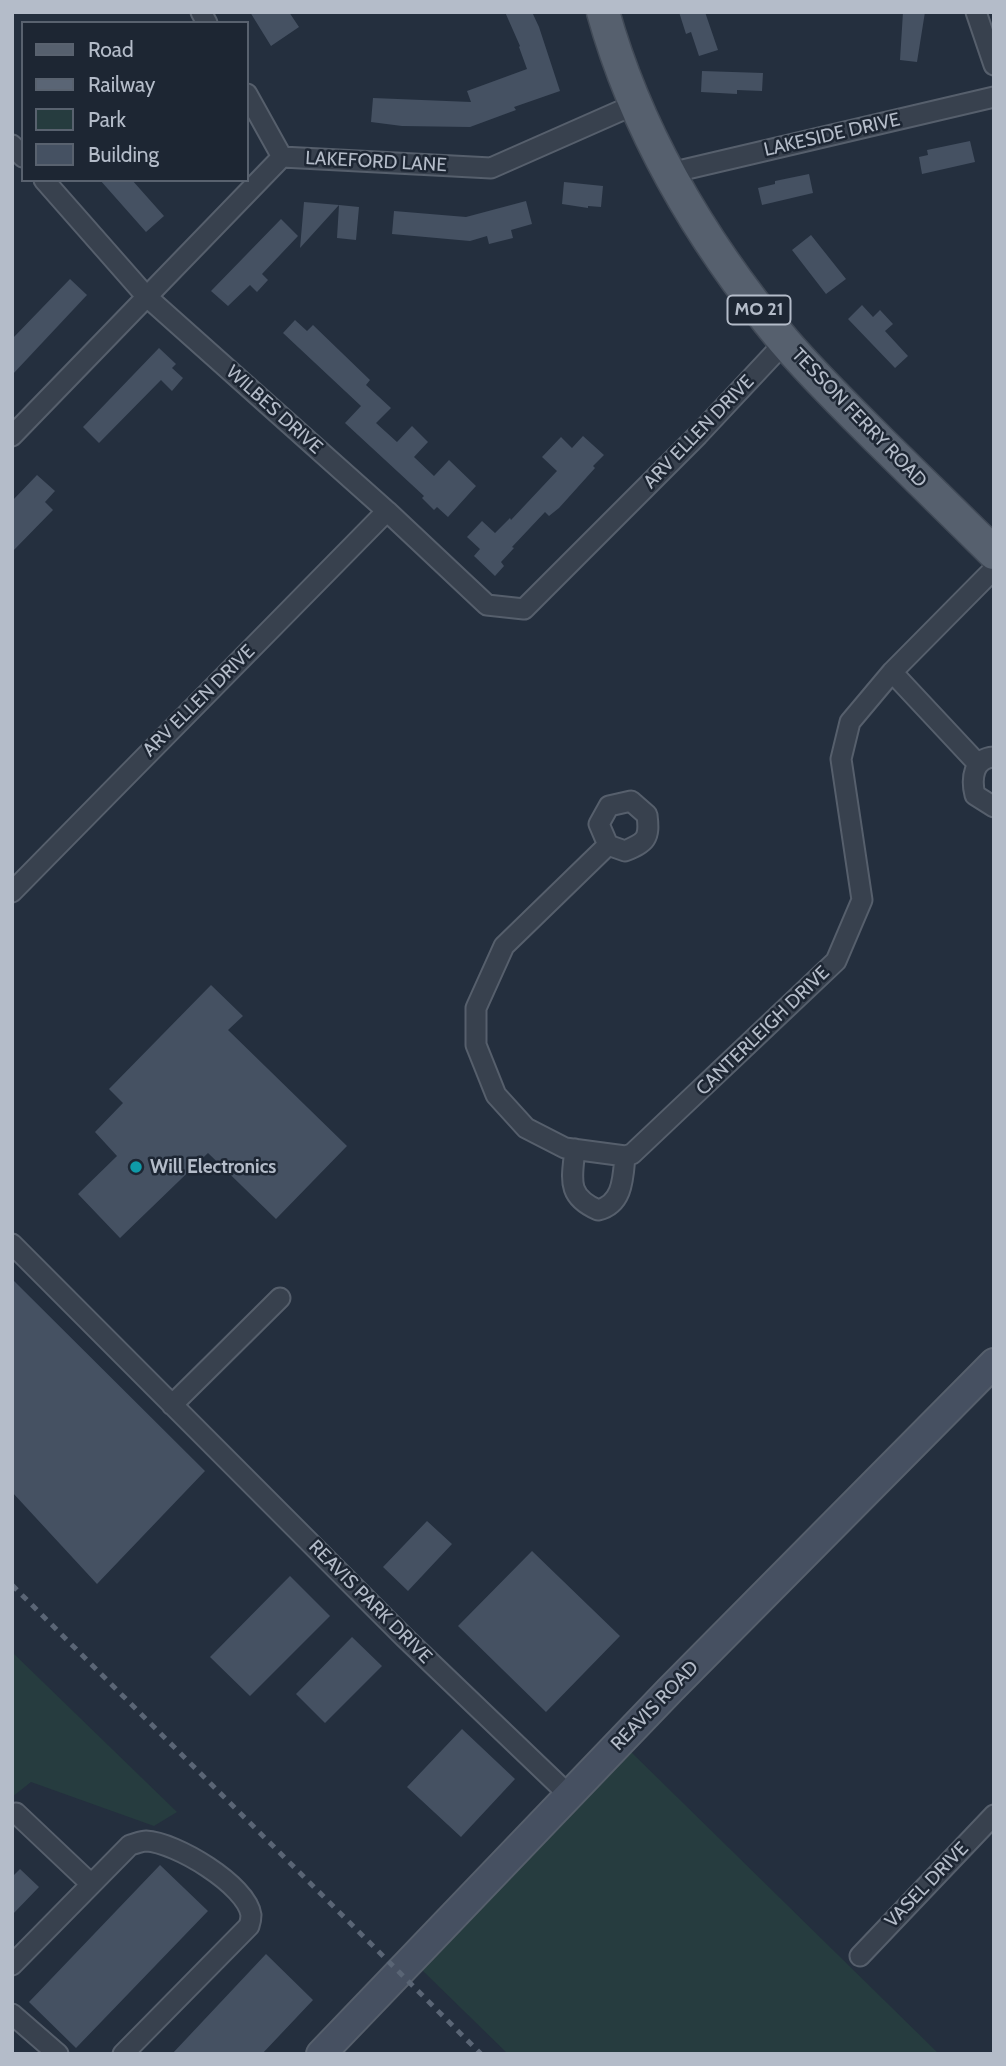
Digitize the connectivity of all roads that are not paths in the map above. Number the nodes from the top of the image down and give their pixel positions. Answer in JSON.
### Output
{"nodes":[{"id":1,"x":603,"y":12,"type":"edge"},
{"id":2,"x":976,"y":12,"type":"edge"},
{"id":3,"x":994,"y":65,"type":"edge"},
{"id":4,"x":248,"y":96,"type":"edge"},
{"id":5,"x":994,"y":97,"type":"edge"},
{"id":6,"x":636,"y":104,"type":"junction"},
{"id":7,"x":282,"y":157,"type":"junction"},
{"id":8,"x":670,"y":173,"type":"junction"},
{"id":9,"x":46,"y":182,"type":"edge"},
{"id":10,"x":146,"y":296,"type":"junction"},
{"id":11,"x":785,"y":342,"type":"junction"},
{"id":12,"x":12,"y":436,"type":"edge"},
{"id":13,"x":387,"y":511,"type":"junction"},
{"id":14,"x":994,"y":553,"type":"edge"},
{"id":15,"x":994,"y":569,"type":"edge"},
{"id":16,"x":524,"y":609,"type":"joint"},
{"id":17,"x":892,"y":672,"type":"junction"},
{"id":18,"x":986,"y":761,"type":"edge"},
{"id":19,"x":994,"y":807,"type":"edge"},
{"id":20,"x":608,"y":845,"type":"dead end"},
{"id":21,"x":12,"y":892,"type":"edge"},
{"id":22,"x":575,"y":1149,"type":"junction"},
{"id":23,"x":628,"y":1155,"type":"junction"},
{"id":24,"x":12,"y":1244,"type":"edge"},
{"id":25,"x":280,"y":1298,"type":"dead end"},
{"id":26,"x":994,"y":1363,"type":"edge"},
{"id":27,"x":172,"y":1405,"type":"junction"},
{"id":28,"x":569,"y":1795,"type":"junction"},
{"id":29,"x":16,"y":1813,"type":"dead end"},
{"id":30,"x":994,"y":1815,"type":"edge"},
{"id":31,"x":91,"y":1884,"type":"junction"},
{"id":32,"x":860,"y":1955,"type":"dead end"},
{"id":33,"x":12,"y":1965,"type":"edge"},
{"id":34,"x":12,"y":2014,"type":"edge"},
{"id":35,"x":58,"y":2054,"type":"edge"},
{"id":36,"x":123,"y":2054,"type":"edge"},
{"id":37,"x":321,"y":2054,"type":"edge"}],
"edges":[{"from":1,"to":6,"type":"main road","name":"TESSON FERRY ROAD","number":"MO 21"},
{"from":2,"to":3,"type":"street"},
{"from":4,"to":7,"type":"street"},
{"from":5,"to":8,"type":"street","name":"LAKESIDE DRIVE"},
{"from":6,"to":7,"type":"street","name":"LAKEFORD LANE"},
{"from":6,"to":8,"type":"main road","name":"TESSON FERRY ROAD","number":"MO 21"},
{"from":7,"to":10,"type":"street","name":"LAKEFORD LANE"},
{"from":8,"to":11,"type":"main road","name":"TESSON FERRY ROAD","number":"MO 21"},
{"from":9,"to":10,"type":"street","name":"WILBES DRIVE"},
{"from":10,"to":12,"type":"street","name":"LAKEFORD LANE"},
{"from":10,"to":13,"type":"street","name":"WILBES DRIVE"},
{"from":11,"to":14,"type":"main road","name":"TESSON FERRY ROAD","number":"MO 21"},
{"from":11,"to":16,"type":"street","name":"ARV ELLEN DRIVE"},
{"from":13,"to":16,"type":"street","name":"WILBES DRIVE"},
{"from":13,"to":21,"type":"street","name":"ARV ELLEN DRIVE"},
{"from":15,"to":17,"type":"street","name":"CANTERLEIGH DRIVE"},
{"from":17,"to":18,"type":"street"},
{"from":17,"to":23,"type":"street","name":"CANTERLEIGH DRIVE"},
{"from":18,"to":19,"type":"street"},
{"from":20,"to":22,"type":"street"},
{"from":22,"to":23,"type":"street"},
{"from":22,"to":23,"type":"street"},
{"from":24,"to":27,"type":"street","name":"REAVIS PARK DRIVE"},
{"from":25,"to":27,"type":"street"},
{"from":26,"to":28,"type":"street","name":"REAVIS ROAD"},
{"from":27,"to":28,"type":"street","name":"REAVIS PARK DRIVE"},
{"from":28,"to":37,"type":"street","name":"REAVIS ROAD"},
{"from":29,"to":31,"type":"street"},
{"from":30,"to":32,"type":"street","name":"VASEL DRIVE"},
{"from":31,"to":33,"type":"street"},
{"from":31,"to":36,"type":"street"},
{"from":34,"to":35,"type":"street"}]}
